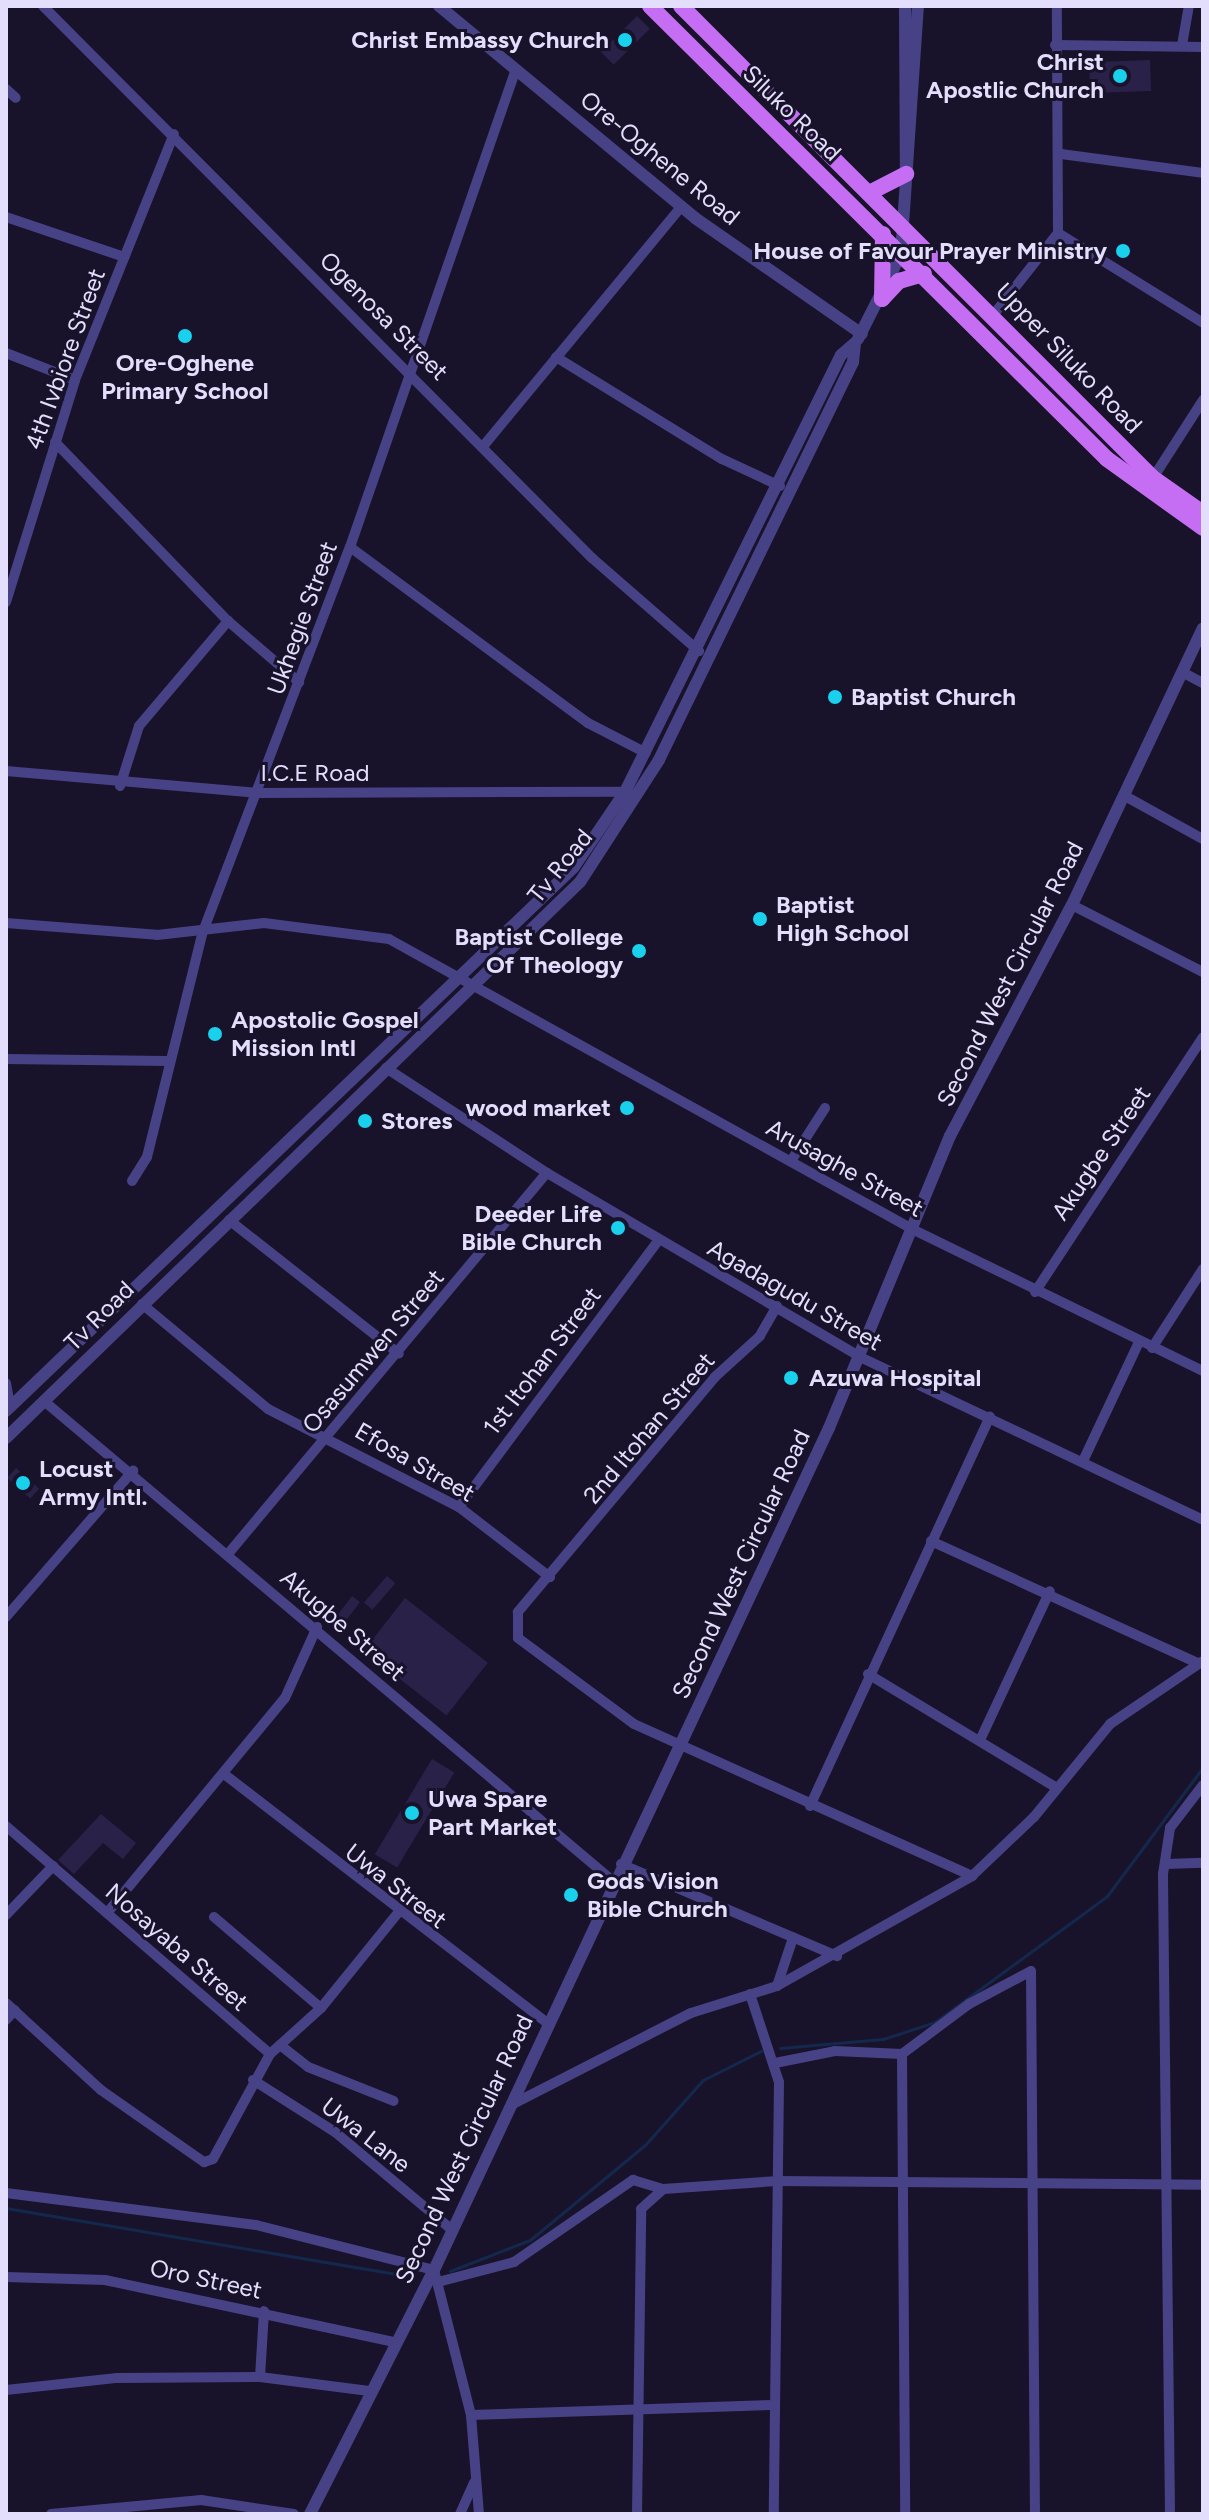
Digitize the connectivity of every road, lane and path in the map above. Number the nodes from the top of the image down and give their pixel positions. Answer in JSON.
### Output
{"nodes":[{"id":1,"x":43,"y":6,"type":"edge"},
{"id":2,"x":439,"y":6,"type":"edge"},
{"id":3,"x":650,"y":6,"type":"edge"},
{"id":4,"x":681,"y":6,"type":"edge"},
{"id":5,"x":905,"y":6,"type":"edge"},
{"id":6,"x":918,"y":6,"type":"edge"},
{"id":7,"x":1057,"y":6,"type":"edge"},
{"id":8,"x":1189,"y":6,"type":"edge"},
{"id":9,"x":700,"y":25,"type":"junction"},
{"id":10,"x":684,"y":42,"type":"junction"},
{"id":11,"x":1055,"y":45,"type":"junction"},
{"id":12,"x":1182,"y":45,"type":"junction"},
{"id":13,"x":1203,"y":47,"type":"edge"},
{"id":14,"x":516,"y":69,"type":"junction"},
{"id":15,"x":6,"y":89,"type":"edge"},
{"id":16,"x":16,"y":98,"type":"dead end"},
{"id":17,"x":174,"y":134,"type":"junction"},
{"id":18,"x":1061,"y":154,"type":"junction"},
{"id":19,"x":1203,"y":173,"type":"edge"},
{"id":20,"x":906,"y":174,"type":"junction"},
{"id":21,"x":869,"y":193,"type":"junction"},
{"id":22,"x":681,"y":207,"type":"junction"},
{"id":23,"x":6,"y":217,"type":"edge"},
{"id":24,"x":905,"y":229,"type":"junction"},
{"id":25,"x":1058,"y":233,"type":"junction"},
{"id":26,"x":883,"y":234,"type":"junction"},
{"id":27,"x":901,"y":254,"type":"junction"},
{"id":28,"x":124,"y":257,"type":"junction"},
{"id":29,"x":924,"y":274,"type":"junction"},
{"id":30,"x":882,"y":299,"type":"junction"},
{"id":31,"x":994,"y":314,"type":"junction"},
{"id":32,"x":1203,"y":323,"type":"edge"},
{"id":33,"x":858,"y":339,"type":"junction"},
{"id":34,"x":6,"y":353,"type":"edge"},
{"id":35,"x":556,"y":357,"type":"junction"},
{"id":36,"x":407,"y":371,"type":"junction"},
{"id":37,"x":75,"y":380,"type":"junction"},
{"id":38,"x":1203,"y":400,"type":"edge"},
{"id":39,"x":55,"y":442,"type":"junction"},
{"id":40,"x":485,"y":444,"type":"junction"},
{"id":41,"x":1153,"y":478,"type":"junction"},
{"id":42,"x":780,"y":486,"type":"junction"},
{"id":43,"x":1203,"y":513,"type":"edge"},
{"id":44,"x":1203,"y":528,"type":"edge"},
{"id":45,"x":350,"y":547,"type":"junction"},
{"id":46,"x":6,"y":602,"type":"edge"},
{"id":47,"x":228,"y":621,"type":"junction"},
{"id":48,"x":1203,"y":628,"type":"edge"},
{"id":49,"x":699,"y":651,"type":"junction"},
{"id":50,"x":1182,"y":672,"type":"junction"},
{"id":51,"x":299,"y":682,"type":"junction"},
{"id":52,"x":1203,"y":683,"type":"edge"},
{"id":53,"x":646,"y":753,"type":"junction"},
{"id":54,"x":6,"y":771,"type":"edge"},
{"id":55,"x":120,"y":786,"type":"junction"},
{"id":56,"x":625,"y":792,"type":"junction"},
{"id":57,"x":256,"y":793,"type":"junction"},
{"id":58,"x":1125,"y":796,"type":"junction"},
{"id":59,"x":1203,"y":839,"type":"edge"},
{"id":60,"x":1072,"y":905,"type":"junction"},
{"id":61,"x":6,"y":923,"type":"edge"},
{"id":62,"x":202,"y":934,"type":"junction"},
{"id":63,"x":1203,"y":972,"type":"edge"},
{"id":64,"x":471,"y":979,"type":"junction"},
{"id":65,"x":1203,"y":1037,"type":"edge"},
{"id":66,"x":6,"y":1059,"type":"edge"},
{"id":67,"x":167,"y":1061,"type":"junction"},
{"id":68,"x":386,"y":1068,"type":"junction"},
{"id":69,"x":825,"y":1108,"type":"dead end"},
{"id":70,"x":791,"y":1161,"type":"junction"},
{"id":71,"x":547,"y":1173,"type":"junction"},
{"id":72,"x":132,"y":1181,"type":"dead end"},
{"id":73,"x":229,"y":1220,"type":"junction"},
{"id":74,"x":914,"y":1230,"type":"junction"},
{"id":75,"x":659,"y":1240,"type":"junction"},
{"id":76,"x":1203,"y":1269,"type":"edge"},
{"id":77,"x":1035,"y":1292,"type":"junction"},
{"id":78,"x":142,"y":1304,"type":"junction"},
{"id":79,"x":777,"y":1306,"type":"junction"},
{"id":80,"x":1139,"y":1342,"type":"junction"},
{"id":81,"x":1152,"y":1348,"type":"junction"},
{"id":82,"x":399,"y":1354,"type":"junction"},
{"id":83,"x":860,"y":1357,"type":"junction"},
{"id":84,"x":1203,"y":1371,"type":"edge"},
{"id":85,"x":6,"y":1383,"type":"edge"},
{"id":86,"x":44,"y":1401,"type":"junction"},
{"id":87,"x":8,"y":1408,"type":"edge"},
{"id":88,"x":990,"y":1417,"type":"junction"},
{"id":89,"x":326,"y":1436,"type":"junction"},
{"id":90,"x":6,"y":1438,"type":"edge"},
{"id":91,"x":1083,"y":1461,"type":"junction"},
{"id":92,"x":133,"y":1471,"type":"junction"},
{"id":93,"x":459,"y":1507,"type":"junction"},
{"id":94,"x":1203,"y":1520,"type":"edge"},
{"id":95,"x":931,"y":1541,"type":"junction"},
{"id":96,"x":228,"y":1554,"type":"junction"},
{"id":97,"x":550,"y":1577,"type":"junction"},
{"id":98,"x":1050,"y":1591,"type":"junction"},
{"id":99,"x":6,"y":1617,"type":"edge"},
{"id":100,"x":317,"y":1627,"type":"junction"},
{"id":101,"x":1201,"y":1662,"type":"edge"},
{"id":102,"x":868,"y":1674,"type":"junction"},
{"id":103,"x":981,"y":1738,"type":"junction"},
{"id":104,"x":679,"y":1747,"type":"junction"},
{"id":105,"x":224,"y":1774,"type":"junction"},
{"id":106,"x":1203,"y":1785,"type":"edge"},
{"id":107,"x":1055,"y":1787,"type":"junction"},
{"id":108,"x":810,"y":1806,"type":"junction"},
{"id":109,"x":6,"y":1826,"type":"edge"},
{"id":110,"x":1203,"y":1863,"type":"edge"},
{"id":111,"x":621,"y":1864,"type":"junction"},
{"id":112,"x":1166,"y":1864,"type":"junction"},
{"id":113,"x":53,"y":1866,"type":"junction"},
{"id":114,"x":972,"y":1876,"type":"junction"},
{"id":115,"x":613,"y":1881,"type":"junction"},
{"id":116,"x":107,"y":1913,"type":"junction"},
{"id":117,"x":397,"y":1914,"type":"junction"},
{"id":118,"x":6,"y":1915,"type":"edge"},
{"id":119,"x":214,"y":1917,"type":"dead end"},
{"id":120,"x":793,"y":1938,"type":"junction"},
{"id":121,"x":837,"y":1956,"type":"junction"},
{"id":122,"x":777,"y":1986,"type":"junction"},
{"id":123,"x":750,"y":1994,"type":"junction"},
{"id":124,"x":11,"y":2006,"type":"edge"},
{"id":125,"x":321,"y":2008,"type":"junction"},
{"id":126,"x":6,"y":2020,"type":"edge"},
{"id":127,"x":547,"y":2023,"type":"junction"},
{"id":128,"x":280,"y":2045,"type":"junction"},
{"id":129,"x":270,"y":2054,"type":"junction"},
{"id":130,"x":902,"y":2054,"type":"junction"},
{"id":131,"x":775,"y":2063,"type":"junction"},
{"id":132,"x":253,"y":2080,"type":"junction"},
{"id":133,"x":394,"y":2101,"type":"dead end"},
{"id":134,"x":511,"y":2105,"type":"junction"},
{"id":135,"x":776,"y":2181,"type":"junction"},
{"id":136,"x":1033,"y":2184,"type":"junction"},
{"id":137,"x":1171,"y":2184,"type":"junction"},
{"id":138,"x":1203,"y":2185,"type":"edge"},
{"id":139,"x":908,"y":2186,"type":"junction"},
{"id":140,"x":663,"y":2189,"type":"junction"},
{"id":141,"x":6,"y":2193,"type":"edge"},
{"id":142,"x":451,"y":2229,"type":"junction"},
{"id":143,"x":436,"y":2276,"type":"junction"},
{"id":144,"x":6,"y":2277,"type":"edge"},
{"id":145,"x":264,"y":2311,"type":"junction"},
{"id":146,"x":394,"y":2342,"type":"junction"},
{"id":147,"x":260,"y":2377,"type":"junction"},
{"id":148,"x":6,"y":2390,"type":"edge"},
{"id":149,"x":369,"y":2391,"type":"junction"},
{"id":150,"x":774,"y":2405,"type":"junction"},
{"id":151,"x":638,"y":2409,"type":"junction"},
{"id":152,"x":471,"y":2415,"type":"junction"},
{"id":153,"x":475,"y":2479,"type":"junction"},
{"id":154,"x":51,"y":2514,"type":"edge"},
{"id":155,"x":294,"y":2514,"type":"edge"},
{"id":156,"x":310,"y":2514,"type":"edge"},
{"id":157,"x":460,"y":2514,"type":"edge"},
{"id":158,"x":479,"y":2514,"type":"edge"},
{"id":159,"x":637,"y":2514,"type":"edge"},
{"id":160,"x":774,"y":2514,"type":"edge"},
{"id":161,"x":905,"y":2514,"type":"edge"},
{"id":162,"x":1035,"y":2514,"type":"edge"},
{"id":163,"x":1170,"y":2514,"type":"edge"}],
"edges":[{"from":1,"to":17,"type":"street","name":"Ogenosa Street"},
{"from":2,"to":14,"type":"street","name":"Ore-Oghene Road"},
{"from":3,"to":10,"type":"main road","name":"Siluko Road"},
{"from":4,"to":9,"type":"main road","name":"Siluko Road"},
{"from":5,"to":20,"type":"street"},
{"from":6,"to":20,"type":"street"},
{"from":7,"to":11,"type":"street"},
{"from":8,"to":12,"type":"street"},
{"from":9,"to":10,"type":"main road"},
{"from":9,"to":21,"type":"main road","name":"Siluko Road"},
{"from":10,"to":26,"type":"main road","name":"Siluko Road"},
{"from":11,"to":12,"type":"street"},
{"from":11,"to":18,"type":"street"},
{"from":12,"to":13,"type":"street"},
{"from":14,"to":22,"type":"street","name":"Ore-Oghene Road"},
{"from":14,"to":36,"type":"street","name":"Ukhegie Street"},
{"from":15,"to":16,"type":"street"},
{"from":17,"to":28,"type":"street","name":"4th Ivbiore Street"},
{"from":17,"to":36,"type":"street","name":"Ogenosa Street"},
{"from":18,"to":19,"type":"street"},
{"from":18,"to":25,"type":"street"},
{"from":20,"to":21,"type":"main road"},
{"from":20,"to":24,"type":"street","name":"Tv Road"},
{"from":21,"to":24,"type":"main road","name":"Siluko Road"},
{"from":22,"to":33,"type":"street","name":"Ore-Oghene Road"},
{"from":22,"to":35,"type":"street"},
{"from":23,"to":28,"type":"street"},
{"from":24,"to":27,"type":"street","name":"Tv Road"},
{"from":24,"to":31,"type":"main road","name":"Upper Siluko Road"},
{"from":25,"to":31,"type":"street"},
{"from":25,"to":32,"type":"street"},
{"from":26,"to":27,"type":"main road","name":"Siluko Road"},
{"from":26,"to":30,"type":"main road"},
{"from":27,"to":29,"type":"main road","name":"Upper Siluko Road"},
{"from":27,"to":30,"type":"street","name":"Tv Road"},
{"from":28,"to":37,"type":"street","name":"4th Ivbiore Street"},
{"from":29,"to":30,"type":"main road"},
{"from":29,"to":44,"type":"main road","name":"Upper Siluko Road"},
{"from":30,"to":33,"type":"street","name":"Tv Road"},
{"from":31,"to":41,"type":"main road","name":"Upper Siluko Road"},
{"from":33,"to":42,"type":"street","name":"Tv Road"},
{"from":33,"to":64,"type":"street","name":"Tv Road"},
{"from":34,"to":37,"type":"street"},
{"from":35,"to":40,"type":"street"},
{"from":35,"to":42,"type":"street"},
{"from":36,"to":40,"type":"street","name":"Ogenosa Street"},
{"from":36,"to":45,"type":"street","name":"Ukhegie Street"},
{"from":37,"to":39,"type":"street","name":"4th Ivbiore Street"},
{"from":38,"to":41,"type":"street"},
{"from":39,"to":46,"type":"street","name":"4th Ivbiore Street"},
{"from":39,"to":47,"type":"street"},
{"from":40,"to":49,"type":"street","name":"Ogenosa Street"},
{"from":41,"to":43,"type":"main road","name":"Upper Siluko Road"},
{"from":42,"to":49,"type":"street","name":"Tv Road"},
{"from":45,"to":51,"type":"street","name":"Ukhegie Street"},
{"from":45,"to":53,"type":"street"},
{"from":47,"to":51,"type":"street"},
{"from":47,"to":55,"type":"street"},
{"from":48,"to":50,"type":"street","name":"Second West Circular Road"},
{"from":49,"to":53,"type":"street","name":"Tv Road"},
{"from":50,"to":52,"type":"street"},
{"from":50,"to":58,"type":"street","name":"Second West Circular Road"},
{"from":51,"to":57,"type":"street","name":"Ukhegie Street"},
{"from":53,"to":56,"type":"street","name":"Tv Road"},
{"from":54,"to":55,"type":"street","name":"I.C.E Road"},
{"from":55,"to":57,"type":"street","name":"I.C.E Road"},
{"from":56,"to":57,"type":"street","name":"I.C.E Road"},
{"from":56,"to":64,"type":"street","name":"Tv Road"},
{"from":57,"to":62,"type":"street","name":"Ukhegie Street"},
{"from":58,"to":59,"type":"street"},
{"from":58,"to":60,"type":"street","name":"Second West Circular Road"},
{"from":60,"to":63,"type":"street"},
{"from":60,"to":74,"type":"street","name":"Second West Circular Road"},
{"from":61,"to":62,"type":"street","name":"Arusaghe Street"},
{"from":62,"to":64,"type":"street","name":"Arusaghe Street"},
{"from":62,"to":67,"type":"street","name":"Ukhegie Street"},
{"from":64,"to":68,"type":"street","name":"Tv Road"},
{"from":64,"to":70,"type":"street","name":"Arusaghe Street"},
{"from":64,"to":87,"type":"street","name":"Tv Road"},
{"from":65,"to":77,"type":"street","name":"Akugbe Street"},
{"from":66,"to":67,"type":"street"},
{"from":67,"to":72,"type":"street","name":"Ukhegie Street"},
{"from":68,"to":71,"type":"street","name":"Agadagudu Street"},
{"from":68,"to":73,"type":"street","name":"Tv Road"},
{"from":69,"to":70,"type":"street"},
{"from":70,"to":74,"type":"street","name":"Arusaghe Street"},
{"from":71,"to":75,"type":"street","name":"Agadagudu Street"},
{"from":71,"to":82,"type":"street","name":"Osasumwen Street"},
{"from":73,"to":78,"type":"street","name":"Tv Road"},
{"from":73,"to":82,"type":"street"},
{"from":74,"to":77,"type":"street","name":"Arusaghe Street"},
{"from":74,"to":83,"type":"street","name":"Second West Circular Road"},
{"from":75,"to":79,"type":"street","name":"Agadagudu Street"},
{"from":75,"to":93,"type":"street","name":"1st Itohan Street"},
{"from":76,"to":81,"type":"street"},
{"from":77,"to":80,"type":"street","name":"Arusaghe Street"},
{"from":78,"to":86,"type":"street","name":"Tv Road"},
{"from":78,"to":89,"type":"street","name":"Efosa Street"},
{"from":79,"to":83,"type":"street","name":"Agadagudu Street"},
{"from":79,"to":97,"type":"street","name":"2nd Itohan Street"},
{"from":80,"to":81,"type":"street","name":"Arusaghe Street"},
{"from":80,"to":91,"type":"street"},
{"from":81,"to":84,"type":"street","name":"Arusaghe Street"},
{"from":82,"to":89,"type":"street","name":"Osasumwen Street"},
{"from":83,"to":88,"type":"street","name":"Agadagudu Street"},
{"from":83,"to":104,"type":"street","name":"Second West Circular Road"},
{"from":85,"to":87,"type":"street"},
{"from":86,"to":90,"type":"street","name":"Tv Road"},
{"from":86,"to":92,"type":"street","name":"Akugbe Street"},
{"from":88,"to":91,"type":"street","name":"Agadagudu Street"},
{"from":88,"to":95,"type":"street"},
{"from":89,"to":93,"type":"street","name":"Efosa Street"},
{"from":89,"to":96,"type":"street","name":"Osasumwen Street"},
{"from":91,"to":94,"type":"street","name":"Agadagudu Street"},
{"from":92,"to":96,"type":"street","name":"Akugbe Street"},
{"from":92,"to":99,"type":"street"},
{"from":93,"to":97,"type":"street","name":"Efosa Street"},
{"from":95,"to":98,"type":"street"},
{"from":95,"to":102,"type":"street"},
{"from":96,"to":100,"type":"street","name":"Akugbe Street"},
{"from":97,"to":104,"type":"street","name":"2nd Itohan Street"},
{"from":98,"to":101,"type":"street"},
{"from":98,"to":103,"type":"street"},
{"from":100,"to":105,"type":"street"},
{"from":100,"to":115,"type":"street","name":"Akugbe Street"},
{"from":101,"to":107,"type":"street"},
{"from":102,"to":103,"type":"street"},
{"from":102,"to":108,"type":"street"},
{"from":103,"to":107,"type":"street"},
{"from":104,"to":108,"type":"street"},
{"from":104,"to":111,"type":"street","name":"Second West Circular Road"},
{"from":105,"to":116,"type":"street"},
{"from":105,"to":117,"type":"street","name":"Uwa Street"},
{"from":106,"to":112,"type":"street"},
{"from":107,"to":114,"type":"street"},
{"from":108,"to":114,"type":"street"},
{"from":109,"to":113,"type":"street","name":"Nosayaba Street"},
{"from":110,"to":112,"type":"street"},
{"from":111,"to":115,"type":"street","name":"Second West Circular Road"},
{"from":111,"to":120,"type":"street"},
{"from":112,"to":137,"type":"street"},
{"from":113,"to":116,"type":"street","name":"Nosayaba Street"},
{"from":113,"to":118,"type":"street"},
{"from":114,"to":121,"type":"street"},
{"from":115,"to":127,"type":"street","name":"Second West Circular Road"},
{"from":116,"to":129,"type":"street","name":"Nosayaba Street"},
{"from":117,"to":125,"type":"street"},
{"from":117,"to":127,"type":"street","name":"Uwa Street"},
{"from":119,"to":125,"type":"street"},
{"from":120,"to":121,"type":"street"},
{"from":120,"to":122,"type":"street"},
{"from":121,"to":122,"type":"street"},
{"from":122,"to":123,"type":"street"},
{"from":123,"to":131,"type":"street"},
{"from":123,"to":134,"type":"street"},
{"from":124,"to":126,"type":"street"},
{"from":124,"to":132,"type":"street"},
{"from":125,"to":128,"type":"street"},
{"from":127,"to":134,"type":"street","name":"Second West Circular Road"},
{"from":128,"to":129,"type":"street"},
{"from":128,"to":133,"type":"street"},
{"from":129,"to":132,"type":"street"},
{"from":130,"to":131,"type":"street"},
{"from":130,"to":136,"type":"street"},
{"from":130,"to":139,"type":"street"},
{"from":131,"to":135,"type":"street"},
{"from":132,"to":142,"type":"street","name":"Uwa Lane"},
{"from":134,"to":142,"type":"street","name":"Second West Circular Road"},
{"from":135,"to":139,"type":"street"},
{"from":135,"to":140,"type":"street"},
{"from":135,"to":150,"type":"street"},
{"from":136,"to":137,"type":"street"},
{"from":136,"to":139,"type":"street"},
{"from":136,"to":162,"type":"street"},
{"from":137,"to":138,"type":"street"},
{"from":137,"to":163,"type":"street"},
{"from":139,"to":161,"type":"street"},
{"from":140,"to":143,"type":"street"},
{"from":140,"to":151,"type":"street"},
{"from":141,"to":143,"type":"street"},
{"from":142,"to":143,"type":"street","name":"Second West Circular Road"},
{"from":143,"to":146,"type":"street","name":"Second West Circular Road"},
{"from":143,"to":152,"type":"street"},
{"from":144,"to":145,"type":"street","name":"Oro Street"},
{"from":145,"to":146,"type":"street","name":"Oro Street"},
{"from":145,"to":147,"type":"street"},
{"from":146,"to":149,"type":"street","name":"Second West Circular Road"},
{"from":147,"to":148,"type":"street"},
{"from":147,"to":149,"type":"street"},
{"from":149,"to":156,"type":"street","name":"Second West Circular Road"},
{"from":150,"to":151,"type":"street"},
{"from":150,"to":160,"type":"street"},
{"from":151,"to":152,"type":"street"},
{"from":151,"to":159,"type":"street"},
{"from":152,"to":153,"type":"street"},
{"from":153,"to":157,"type":"street"},
{"from":153,"to":158,"type":"street"},
{"from":154,"to":155,"type":"street"}]}
